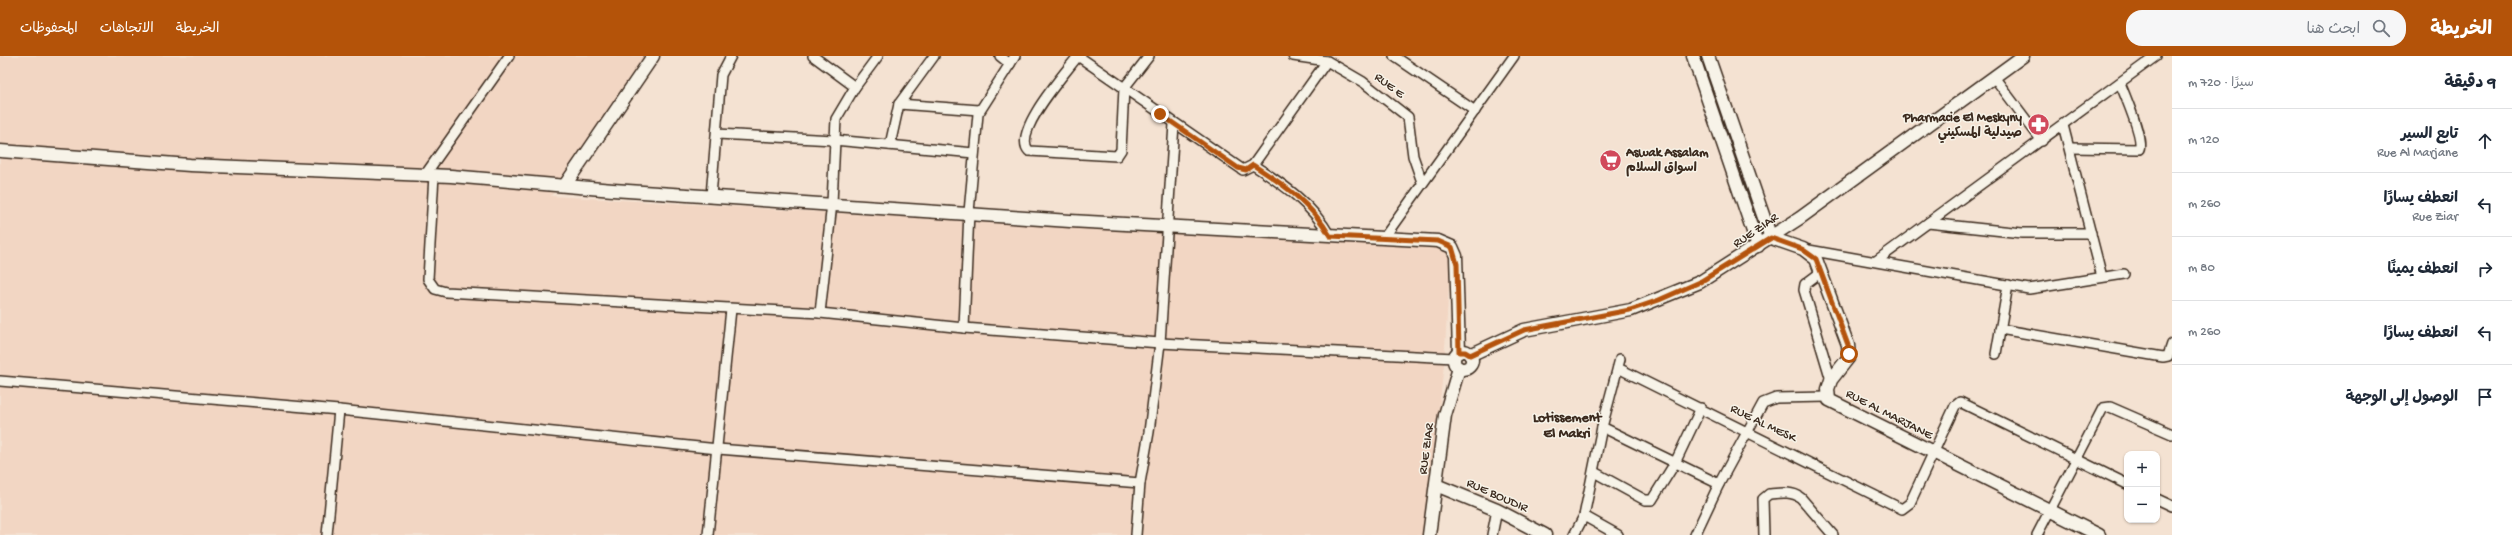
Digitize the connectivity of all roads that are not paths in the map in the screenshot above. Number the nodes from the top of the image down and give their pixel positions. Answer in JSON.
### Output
{"nodes":[{"id":1,"x":508,"y":56,"type":"edge"},
{"id":2,"x":653,"y":56,"type":"edge"},
{"id":3,"x":731,"y":56,"type":"edge"},
{"id":4,"x":813,"y":56,"type":"edge"},
{"id":5,"x":878,"y":56,"type":"edge"},
{"id":6,"x":934,"y":56,"type":"edge"},
{"id":7,"x":1000,"y":56,"type":"edge"},
{"id":8,"x":1015,"y":56,"type":"edge"},
{"id":9,"x":1078,"y":56,"type":"edge"},
{"id":10,"x":1149,"y":56,"type":"edge"},
{"id":11,"x":1292,"y":56,"type":"edge"},
{"id":12,"x":1394,"y":56,"type":"edge"},
{"id":13,"x":1514,"y":56,"type":"edge"},
{"id":14,"x":1694,"y":56,"type":"edge"},
{"id":15,"x":1708,"y":56,"type":"edge"},
{"id":16,"x":2023,"y":56,"type":"edge"},
{"id":17,"x":2156,"y":56,"type":"edge"},
{"id":18,"x":1327,"y":61,"type":"junction"},
{"id":19,"x":1010,"y":64,"type":"junction"},
{"id":20,"x":1994,"y":77,"type":"junction"},
{"id":21,"x":2120,"y":83,"type":"junction"},
{"id":22,"x":855,"y":88,"type":"junction"},
{"id":23,"x":1124,"y":88,"type":"junction"},
{"id":24,"x":899,"y":104,"type":"junction"},
{"id":25,"x":1726,"y":106,"type":"junction"},
{"id":26,"x":979,"y":110,"type":"junction"},
{"id":27,"x":1475,"y":111,"type":"junction"},
{"id":28,"x":1712,"y":112,"type":"junction"},
{"id":29,"x":1174,"y":124,"type":"junction"},
{"id":30,"x":2063,"y":125,"type":"junction"},
{"id":31,"x":717,"y":134,"type":"junction"},
{"id":32,"x":834,"y":140,"type":"junction"},
{"id":33,"x":2042,"y":141,"type":"junction"},
{"id":34,"x":890,"y":145,"type":"junction"},
{"id":35,"x":2070,"y":148,"type":"junction"},
{"id":36,"x":0,"y":151,"type":"edge"},
{"id":37,"x":974,"y":153,"type":"junction"},
{"id":38,"x":1253,"y":165,"type":"junction"},
{"id":39,"x":429,"y":175,"type":"junction"},
{"id":40,"x":1422,"y":182,"type":"junction"},
{"id":41,"x":565,"y":185,"type":"junction"},
{"id":42,"x":710,"y":196,"type":"junction"},
{"id":43,"x":832,"y":204,"type":"junction"},
{"id":44,"x":969,"y":212,"type":"junction"},
{"id":45,"x":1928,"y":223,"type":"junction"},
{"id":46,"x":1167,"y":225,"type":"junction"},
{"id":47,"x":2091,"y":233,"type":"junction"},
{"id":48,"x":1330,"y":236,"type":"junction"},
{"id":49,"x":1771,"y":238,"type":"junction"},
{"id":50,"x":1383,"y":239,"type":"junction"},
{"id":51,"x":1758,"y":246,"type":"junction"},
{"id":52,"x":1802,"y":249,"type":"junction"},
{"id":53,"x":1876,"y":261,"type":"junction"},
{"id":54,"x":1821,"y":272,"type":"junction"},
{"id":55,"x":2124,"y":274,"type":"dead end"},
{"id":56,"x":2102,"y":277,"type":"junction"},
{"id":57,"x":2008,"y":285,"type":"junction"},
{"id":58,"x":731,"y":309,"type":"junction"},
{"id":59,"x":820,"y":313,"type":"junction"},
{"id":60,"x":964,"y":328,"type":"junction"},
{"id":61,"x":2000,"y":329,"type":"junction"},
{"id":62,"x":1160,"y":343,"type":"junction"},
{"id":63,"x":2172,"y":344,"type":"edge"},
{"id":64,"x":1996,"y":354,"type":"dead end"},
{"id":65,"x":1461,"y":358,"type":"junction"},
{"id":66,"x":1830,"y":380,"type":"junction"},
{"id":67,"x":0,"y":381,"type":"edge"},
{"id":68,"x":1828,"y":397,"type":"junction"},
{"id":69,"x":1701,"y":408,"type":"junction"},
{"id":70,"x":339,"y":410,"type":"junction"},
{"id":71,"x":1602,"y":427,"type":"junction"},
{"id":72,"x":1747,"y":431,"type":"junction"},
{"id":73,"x":2172,"y":434,"type":"edge"},
{"id":74,"x":718,"y":449,"type":"junction"},
{"id":75,"x":1933,"y":453,"type":"junction"},
{"id":76,"x":2077,"y":460,"type":"junction"},
{"id":77,"x":1675,"y":463,"type":"junction"},
{"id":78,"x":1594,"y":472,"type":"junction"},
{"id":79,"x":1140,"y":483,"type":"junction"},
{"id":80,"x":2124,"y":483,"type":"edge"},
{"id":81,"x":1719,"y":484,"type":"junction"},
{"id":82,"x":1436,"y":485,"type":"junction"},
{"id":83,"x":2160,"y":500,"type":"edge"},
{"id":84,"x":2172,"y":506,"type":"edge"},
{"id":85,"x":1498,"y":510,"type":"junction"},
{"id":86,"x":2050,"y":511,"type":"junction"},
{"id":87,"x":1584,"y":516,"type":"junction"},
{"id":88,"x":327,"y":535,"type":"edge"},
{"id":89,"x":708,"y":535,"type":"edge"},
{"id":90,"x":1136,"y":535,"type":"edge"},
{"id":91,"x":1429,"y":535,"type":"edge"},
{"id":92,"x":1492,"y":535,"type":"edge"},
{"id":93,"x":1545,"y":535,"type":"edge"},
{"id":94,"x":1574,"y":535,"type":"edge"},
{"id":95,"x":1618,"y":535,"type":"edge"},
{"id":96,"x":1696,"y":535,"type":"edge"},
{"id":97,"x":1764,"y":535,"type":"edge"},
{"id":98,"x":1832,"y":535,"type":"edge"},
{"id":99,"x":2037,"y":535,"type":"edge"},
{"id":100,"x":2098,"y":535,"type":"edge"}],
"edges":[{"from":1,"to":39,"type":"street"},
{"from":2,"to":41,"type":"street"},
{"from":3,"to":31,"type":"street"},
{"from":4,"to":22,"type":"street"},
{"from":5,"to":22,"type":"street"},
{"from":6,"to":24,"type":"street"},
{"from":7,"to":19,"type":"street"},
{"from":8,"to":19,"type":"street"},
{"from":9,"to":23,"type":"street"},
{"from":9,"to":23,"type":"street"},
{"from":10,"to":23,"type":"street"},
{"from":11,"to":18,"type":"street","name":"RUE E"},
{"from":12,"to":27,"type":"street"},
{"from":13,"to":27,"type":"street"},
{"from":14,"to":28,"type":"street"},
{"from":15,"to":25,"type":"street"},
{"from":16,"to":20,"type":"street","name":"RUE ZIAR"},
{"from":17,"to":21,"type":"street"},
{"from":18,"to":38,"type":"street"},
{"from":18,"to":40,"type":"street","name":"RUE E"},
{"from":19,"to":26,"type":"street"},
{"from":20,"to":33,"type":"street"},
{"from":20,"to":49,"type":"street","name":"RUE ZIAR"},
{"from":21,"to":30,"type":"street"},
{"from":21,"to":35,"type":"street"},
{"from":22,"to":32,"type":"street"},
{"from":23,"to":29,"type":"street"},
{"from":24,"to":26,"type":"street"},
{"from":24,"to":34,"type":"street"},
{"from":25,"to":28,"type":"street"},
{"from":25,"to":49,"type":"street"},
{"from":26,"to":37,"type":"street"},
{"from":27,"to":40,"type":"street"},
{"from":28,"to":51,"type":"street"},
{"from":29,"to":38,"type":"street"},
{"from":29,"to":46,"type":"street"},
{"from":30,"to":33,"type":"street"},
{"from":30,"to":35,"type":"street"},
{"from":31,"to":32,"type":"street"},
{"from":31,"to":42,"type":"street"},
{"from":32,"to":34,"type":"street"},
{"from":32,"to":43,"type":"street"},
{"from":33,"to":45,"type":"street"},
{"from":34,"to":37,"type":"street"},
{"from":35,"to":47,"type":"street"},
{"from":36,"to":39,"type":"street"},
{"from":37,"to":44,"type":"street"},
{"from":38,"to":48,"type":"street"},
{"from":39,"to":41,"type":"street"},
{"from":39,"to":58,"type":"street"},
{"from":40,"to":50,"type":"street"},
{"from":41,"to":42,"type":"street"},
{"from":42,"to":43,"type":"street"},
{"from":43,"to":44,"type":"street"},
{"from":43,"to":59,"type":"street"},
{"from":44,"to":46,"type":"street"},
{"from":44,"to":60,"type":"street"},
{"from":45,"to":47,"type":"street"},
{"from":45,"to":53,"type":"street"},
{"from":46,"to":48,"type":"street"},
{"from":46,"to":62,"type":"street"},
{"from":47,"to":56,"type":"street"},
{"from":48,"to":50,"type":"street"},
{"from":49,"to":51,"type":"street","name":"RUE ZIAR"},
{"from":49,"to":52,"type":"street","name":"RUE AL MARJANE"},
{"from":50,"to":65,"type":"street"},
{"from":51,"to":65,"type":"street","name":"RUE ZIAR"},
{"from":52,"to":53,"type":"street"},
{"from":52,"to":54,"type":"street","name":"RUE AL MARJANE"},
{"from":53,"to":57,"type":"street"},
{"from":54,"to":66,"type":"street"},
{"from":54,"to":66,"type":"street","name":"RUE AL MARJANE"},
{"from":55,"to":56,"type":"street"},
{"from":56,"to":57,"type":"street"},
{"from":57,"to":61,"type":"street"},
{"from":58,"to":59,"type":"street"},
{"from":58,"to":74,"type":"street"},
{"from":59,"to":60,"type":"street"},
{"from":60,"to":62,"type":"street"},
{"from":61,"to":63,"type":"street"},
{"from":61,"to":64,"type":"street"},
{"from":62,"to":65,"type":"street"},
{"from":62,"to":79,"type":"street"},
{"from":65,"to":82,"type":"street","name":"RUE ZIAR"},
{"from":66,"to":68,"type":"street","name":"RUE AL MARJANE"},
{"from":67,"to":70,"type":"street"},
{"from":68,"to":72,"type":"street"},
{"from":68,"to":75,"type":"street","name":"RUE AL MARJANE"},
{"from":69,"to":71,"type":"street","name":"RUE AL MESK"},
{"from":69,"to":72,"type":"street","name":"RUE AL MESK"},
{"from":69,"to":77,"type":"street"},
{"from":70,"to":74,"type":"street"},
{"from":70,"to":88,"type":"street"},
{"from":71,"to":77,"type":"street"},
{"from":71,"to":78,"type":"street"},
{"from":72,"to":75,"type":"street","name":"RUE AL MESK"},
{"from":72,"to":81,"type":"street"},
{"from":73,"to":76,"type":"street"},
{"from":74,"to":79,"type":"street"},
{"from":74,"to":89,"type":"street"},
{"from":75,"to":76,"type":"street"},
{"from":75,"to":86,"type":"street","name":"RUE AL MARJANE"},
{"from":76,"to":80,"type":"street"},
{"from":76,"to":86,"type":"street"},
{"from":77,"to":78,"type":"street"},
{"from":77,"to":81,"type":"street"},
{"from":78,"to":87,"type":"street"},
{"from":79,"to":90,"type":"street"},
{"from":81,"to":96,"type":"street"},
{"from":82,"to":85,"type":"street","name":"RUE BOUDIR"},
{"from":82,"to":91,"type":"street","name":"RUE ZIAR"},
{"from":83,"to":84,"type":"street"},
{"from":85,"to":92,"type":"street"},
{"from":85,"to":93,"type":"street","name":"RUE BOUDIR"},
{"from":86,"to":99,"type":"street"},
{"from":86,"to":100,"type":"street","name":"RUE AL MARJANE"},
{"from":87,"to":94,"type":"street"},
{"from":87,"to":95,"type":"street"},
{"from":97,"to":98,"type":"street"}]}
